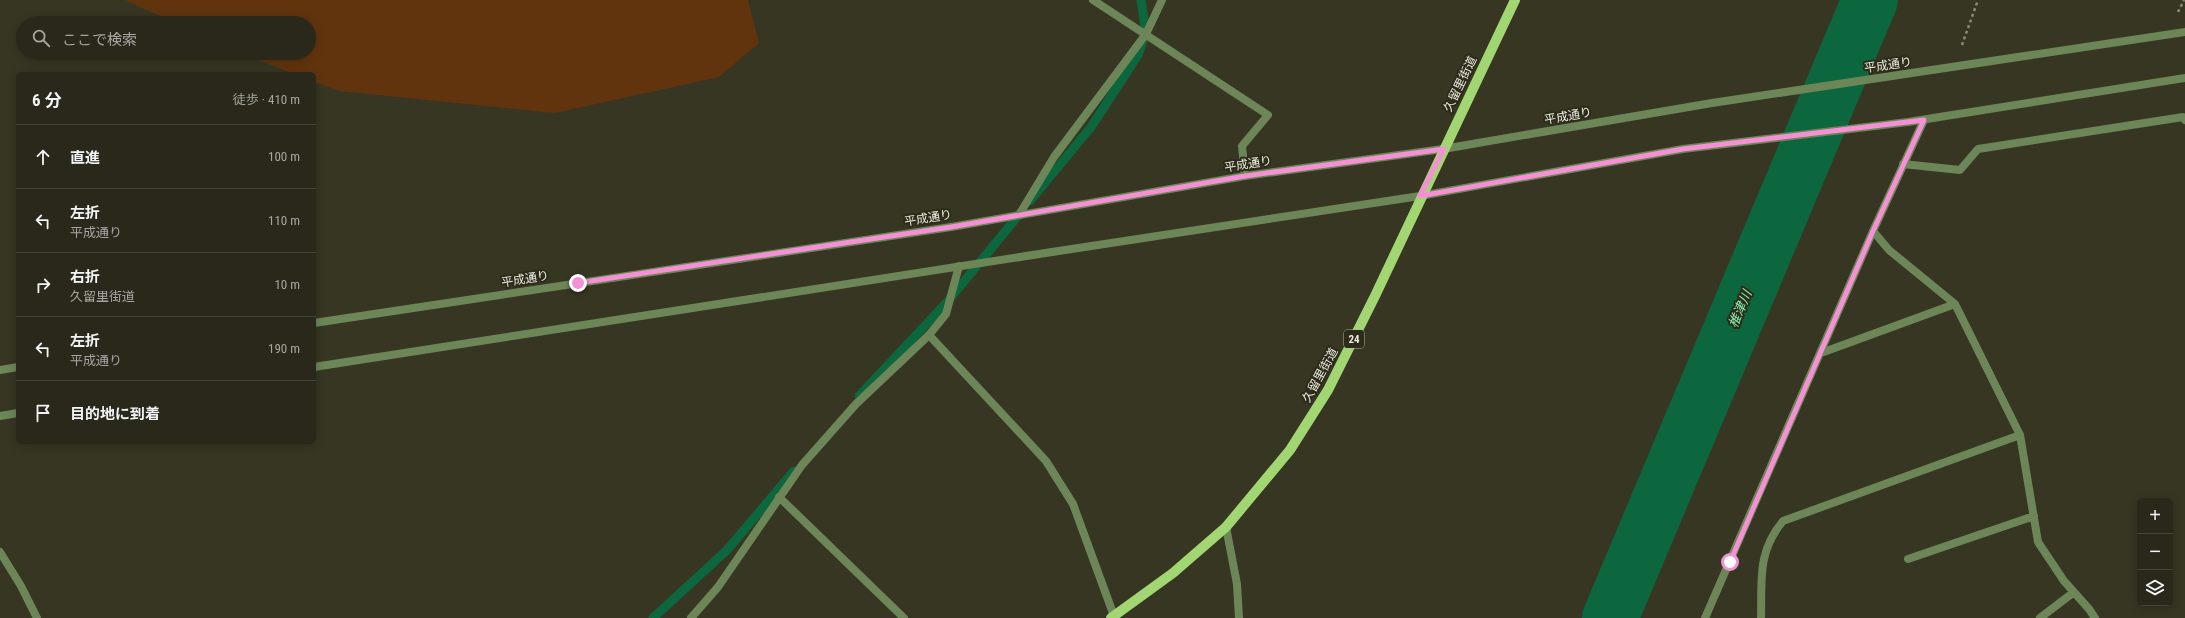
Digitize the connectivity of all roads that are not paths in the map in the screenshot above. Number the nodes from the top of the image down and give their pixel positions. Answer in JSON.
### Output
{"nodes":[{"id":1,"x":1093,"y":0,"type":"edge"},
{"id":2,"x":1162,"y":0,"type":"edge"},
{"id":3,"x":1515,"y":0,"type":"edge"},
{"id":4,"x":2185,"y":32,"type":"edge"},
{"id":5,"x":1146,"y":34,"type":"junction"},
{"id":6,"x":2185,"y":78,"type":"edge"},
{"id":7,"x":1924,"y":120,"type":"junction"},
{"id":8,"x":2185,"y":120,"type":"edge"},
{"id":9,"x":1444,"y":149,"type":"junction"},
{"id":10,"x":1903,"y":164,"type":"junction"},
{"id":11,"x":1245,"y":176,"type":"junction"},
{"id":12,"x":1420,"y":196,"type":"junction"},
{"id":13,"x":1019,"y":215,"type":"junction"},
{"id":14,"x":1873,"y":231,"type":"junction"},
{"id":15,"x":960,"y":266,"type":"junction"},
{"id":16,"x":1955,"y":304,"type":"junction"},
{"id":17,"x":316,"y":323,"type":"edge"},
{"id":18,"x":929,"y":335,"type":"junction"},
{"id":19,"x":1821,"y":353,"type":"junction"},
{"id":20,"x":316,"y":367,"type":"edge"},
{"id":21,"x":16,"y":368,"type":"edge"},
{"id":22,"x":0,"y":370,"type":"edge"},
{"id":23,"x":16,"y":413,"type":"edge"},
{"id":24,"x":0,"y":416,"type":"edge"},
{"id":25,"x":2020,"y":435,"type":"junction"},
{"id":26,"x":779,"y":497,"type":"junction"},
{"id":27,"x":2034,"y":516,"type":"junction"},
{"id":28,"x":1226,"y":527,"type":"junction"},
{"id":29,"x":0,"y":552,"type":"edge"},
{"id":30,"x":1908,"y":559,"type":"dead end"},
{"id":31,"x":2074,"y":592,"type":"junction"},
{"id":32,"x":1113,"y":617,"type":"edge"},
{"id":33,"x":37,"y":618,"type":"edge"},
{"id":34,"x":691,"y":618,"type":"edge"},
{"id":35,"x":904,"y":618,"type":"edge"},
{"id":36,"x":1239,"y":618,"type":"edge"},
{"id":37,"x":1705,"y":618,"type":"edge"},
{"id":38,"x":1761,"y":618,"type":"edge"},
{"id":39,"x":2040,"y":618,"type":"edge"},
{"id":40,"x":2095,"y":618,"type":"edge"}],
"edges":[{"from":1,"to":5,"type":"street"},
{"from":2,"to":5,"type":"street"},
{"from":3,"to":9,"type":"main road","name":"久留里街道","number":"24"},
{"from":4,"to":9,"type":"street","name":"平成通り"},
{"from":5,"to":11,"type":"street"},
{"from":5,"to":13,"type":"street"},
{"from":6,"to":7,"type":"street"},
{"from":7,"to":10,"type":"street"},
{"from":7,"to":12,"type":"street"},
{"from":8,"to":10,"type":"street"},
{"from":9,"to":11,"type":"street","name":"平成通り"},
{"from":9,"to":12,"type":"main road","name":"久留里街道","number":"24"},
{"from":10,"to":14,"type":"street"},
{"from":11,"to":13,"type":"street","name":"平成通り"},
{"from":12,"to":15,"type":"street"},
{"from":12,"to":28,"type":"main road","name":"久留里街道","number":"24"},
{"from":13,"to":17,"type":"street","name":"平成通り"},
{"from":14,"to":16,"type":"street"},
{"from":14,"to":19,"type":"street"},
{"from":15,"to":18,"type":"street"},
{"from":15,"to":20,"type":"street"},
{"from":16,"to":19,"type":"street"},
{"from":16,"to":25,"type":"street"},
{"from":18,"to":26,"type":"street"},
{"from":18,"to":32,"type":"street"},
{"from":19,"to":37,"type":"street"},
{"from":21,"to":22,"type":"street"},
{"from":23,"to":24,"type":"street"},
{"from":25,"to":27,"type":"street"},
{"from":25,"to":38,"type":"street"},
{"from":26,"to":34,"type":"street"},
{"from":26,"to":35,"type":"street"},
{"from":27,"to":30,"type":"street"},
{"from":27,"to":31,"type":"street"},
{"from":28,"to":32,"type":"main road","name":"久留里街道","number":"24"},
{"from":28,"to":36,"type":"street"},
{"from":29,"to":33,"type":"street"},
{"from":31,"to":39,"type":"street"},
{"from":31,"to":40,"type":"street"}]}
